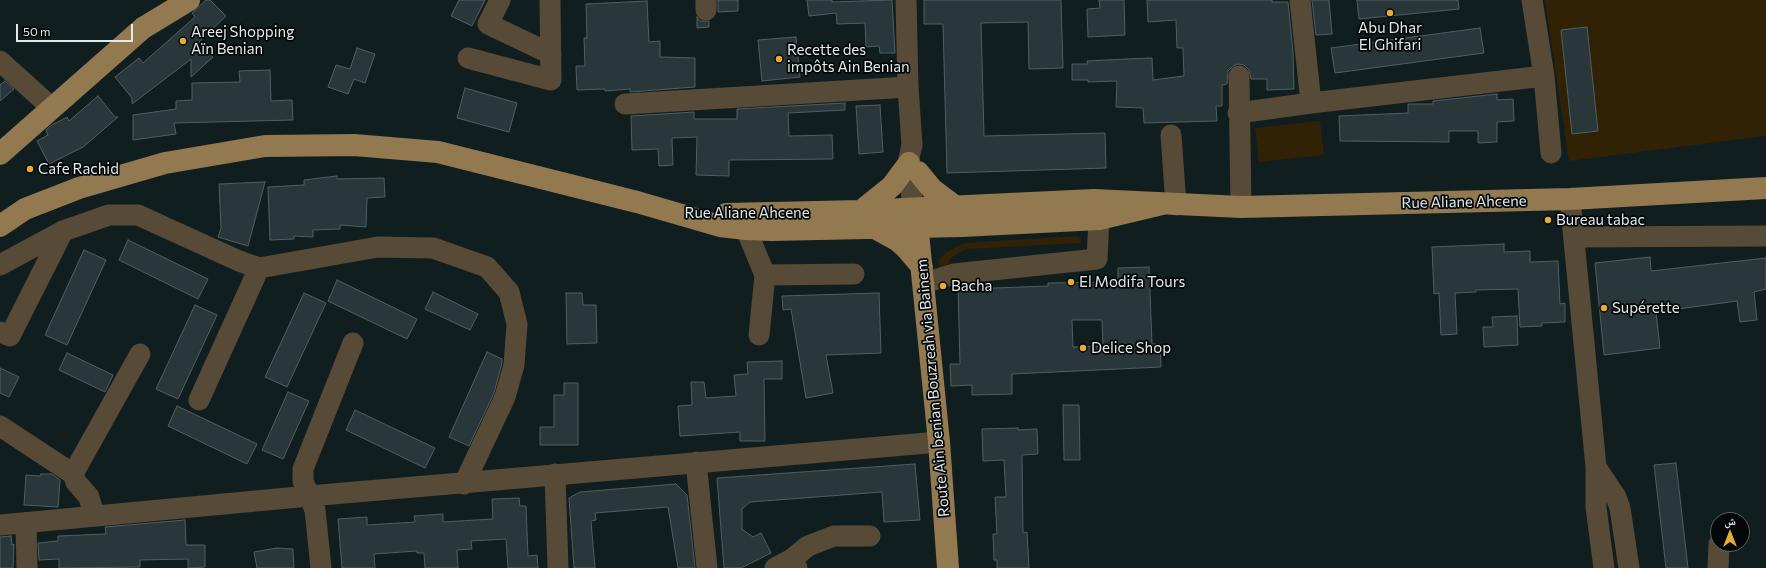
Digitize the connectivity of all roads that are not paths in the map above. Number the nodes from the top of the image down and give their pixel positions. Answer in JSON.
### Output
{"nodes":[{"id":1,"x":160,"y":0,"type":"edge"},
{"id":2,"x":189,"y":0,"type":"edge"},
{"id":3,"x":500,"y":0,"type":"edge"},
{"id":4,"x":550,"y":0,"type":"edge"},
{"id":5,"x":906,"y":0,"type":"edge"},
{"id":6,"x":1300,"y":0,"type":"edge"},
{"id":7,"x":1532,"y":0,"type":"edge"},
{"id":8,"x":143,"y":28,"type":"junction"},
{"id":9,"x":551,"y":54,"type":"junction"},
{"id":10,"x":468,"y":58,"type":"dead end"},
{"id":11,"x":0,"y":62,"type":"edge"},
{"id":12,"x":1239,"y":76,"type":"dead end"},
{"id":13,"x":1544,"y":76,"type":"junction"},
{"id":14,"x":908,"y":87,"type":"junction"},
{"id":15,"x":1311,"y":102,"type":"junction"},
{"id":16,"x":625,"y":104,"type":"dead end"},
{"id":17,"x":52,"y":108,"type":"junction"},
{"id":18,"x":1238,"y":113,"type":"junction"},
{"id":19,"x":1171,"y":135,"type":"dead end"},
{"id":20,"x":1551,"y":153,"type":"dead end"},
{"id":21,"x":0,"y":154,"type":"edge"},
{"id":22,"x":913,"y":160,"type":"junction"},
{"id":23,"x":1766,"y":188,"type":"edge"},
{"id":24,"x":1570,"y":199,"type":"junction"},
{"id":25,"x":1169,"y":205,"type":"junction"},
{"id":26,"x":1241,"y":207,"type":"junction"},
{"id":27,"x":25,"y":209,"type":"junction"},
{"id":28,"x":861,"y":211,"type":"junction"},
{"id":29,"x":0,"y":213,"type":"edge"},
{"id":30,"x":677,"y":213,"type":"junction"},
{"id":31,"x":959,"y":216,"type":"junction"},
{"id":32,"x":917,"y":218,"type":"junction"},
{"id":33,"x":1098,"y":219,"type":"junction"},
{"id":34,"x":0,"y":226,"type":"edge"},
{"id":35,"x":875,"y":228,"type":"junction"},
{"id":36,"x":746,"y":229,"type":"junction"},
{"id":37,"x":62,"y":232,"type":"junction"},
{"id":38,"x":1766,"y":236,"type":"edge"},
{"id":39,"x":1574,"y":238,"type":"junction"},
{"id":40,"x":0,"y":265,"type":"edge"},
{"id":41,"x":260,"y":268,"type":"junction"},
{"id":42,"x":854,"y":274,"type":"dead end"},
{"id":43,"x":765,"y":275,"type":"junction"},
{"id":44,"x":923,"y":275,"type":"junction"},
{"id":45,"x":0,"y":332,"type":"edge"},
{"id":46,"x":758,"y":335,"type":"dead end"},
{"id":47,"x":353,"y":343,"type":"dead end"},
{"id":48,"x":140,"y":354,"type":"dead end"},
{"id":49,"x":199,"y":400,"type":"dead end"},
{"id":50,"x":2,"y":428,"type":"edge"},
{"id":51,"x":939,"y":442,"type":"junction"},
{"id":52,"x":696,"y":462,"type":"junction"},
{"id":53,"x":1596,"y":467,"type":"junction"},
{"id":54,"x":73,"y":474,"type":"junction"},
{"id":55,"x":555,"y":474,"type":"junction"},
{"id":56,"x":464,"y":484,"type":"junction"},
{"id":57,"x":309,"y":496,"type":"junction"},
{"id":58,"x":94,"y":516,"type":"junction"},
{"id":59,"x":26,"y":523,"type":"junction"},
{"id":60,"x":0,"y":525,"type":"edge"},
{"id":61,"x":870,"y":536,"type":"dead end"},
{"id":62,"x":1719,"y":552,"type":"edge"},
{"id":63,"x":788,"y":565,"type":"edge"},
{"id":64,"x":27,"y":568,"type":"edge"},
{"id":65,"x":320,"y":568,"type":"edge"},
{"id":66,"x":558,"y":568,"type":"edge"},
{"id":67,"x":707,"y":568,"type":"edge"},
{"id":68,"x":948,"y":568,"type":"edge"},
{"id":69,"x":1604,"y":568,"type":"edge"},
{"id":70,"x":1629,"y":568,"type":"edge"},
{"id":71,"x":1718,"y":568,"type":"edge"}],
"edges":[{"from":1,"to":8,"type":"main road"},
{"from":2,"to":8,"type":"main road"},
{"from":3,"to":9,"type":"street"},
{"from":4,"to":9,"type":"street"},
{"from":5,"to":14,"type":"street"},
{"from":6,"to":15,"type":"street"},
{"from":7,"to":13,"type":"street"},
{"from":8,"to":17,"type":"main road"},
{"from":9,"to":10,"type":"street"},
{"from":11,"to":17,"type":"street"},
{"from":12,"to":18,"type":"street"},
{"from":13,"to":15,"type":"street"},
{"from":13,"to":20,"type":"street"},
{"from":14,"to":16,"type":"street"},
{"from":14,"to":22,"type":"street"},
{"from":15,"to":18,"type":"street"},
{"from":17,"to":21,"type":"main road"},
{"from":18,"to":26,"type":"street"},
{"from":19,"to":25,"type":"street"},
{"from":22,"to":28,"type":"main road"},
{"from":22,"to":31,"type":"main road"},
{"from":22,"to":32,"type":"street"},
{"from":23,"to":24,"type":"main road","name":"Rue Aliane Ahcene"},
{"from":24,"to":26,"type":"main road","name":"Rue Aliane Ahcene"},
{"from":24,"to":39,"type":"street"},
{"from":25,"to":26,"type":"main road","name":"Rue Aliane Ahcene"},
{"from":25,"to":31,"type":"main road","name":"Rue Aliane Ahcene"},
{"from":25,"to":33,"type":"main road","name":"Rue Aliane Ahcene"},
{"from":27,"to":29,"type":"main road"},
{"from":27,"to":30,"type":"main road"},
{"from":27,"to":34,"type":"main road"},
{"from":28,"to":30,"type":"main road","name":"Rue Aliane Ahcene"},
{"from":28,"to":32,"type":"main road","name":"Rue Aliane Ahcene"},
{"from":30,"to":36,"type":"main road","name":"Rue Aliane Ahcene"},
{"from":31,"to":32,"type":"main road","name":"Rue Aliane Ahcene"},
{"from":31,"to":33,"type":"main road","name":"Rue Aliane Ahcene"},
{"from":31,"to":44,"type":"main road"},
{"from":32,"to":35,"type":"main road","name":"Rue Aliane Ahcene"},
{"from":32,"to":44,"type":"main road","name":"Route Ain benian Bouzreah via Bainem"},
{"from":33,"to":44,"type":"street"},
{"from":35,"to":36,"type":"main road","name":"Rue Aliane Ahcene"},
{"from":35,"to":44,"type":"main road"},
{"from":36,"to":43,"type":"street"},
{"from":37,"to":40,"type":"street"},
{"from":37,"to":41,"type":"street"},
{"from":37,"to":45,"type":"street"},
{"from":38,"to":39,"type":"street"},
{"from":39,"to":53,"type":"street"},
{"from":41,"to":49,"type":"street"},
{"from":41,"to":56,"type":"street"},
{"from":42,"to":43,"type":"street"},
{"from":43,"to":46,"type":"street"},
{"from":44,"to":51,"type":"main road","name":"Route Ain benian Bouzreah via Bainem"},
{"from":47,"to":57,"type":"street"},
{"from":48,"to":54,"type":"street"},
{"from":50,"to":54,"type":"street"},
{"from":51,"to":52,"type":"street"},
{"from":51,"to":68,"type":"main road","name":"Route Ain benian Bouzreah via Bainem"},
{"from":52,"to":55,"type":"street"},
{"from":52,"to":67,"type":"street"},
{"from":53,"to":69,"type":"street"},
{"from":53,"to":70,"type":"street"},
{"from":54,"to":58,"type":"street"},
{"from":55,"to":56,"type":"street"},
{"from":55,"to":66,"type":"street"},
{"from":56,"to":57,"type":"street"},
{"from":57,"to":58,"type":"street"},
{"from":57,"to":65,"type":"street"},
{"from":58,"to":59,"type":"street"},
{"from":59,"to":60,"type":"street"},
{"from":59,"to":64,"type":"street"},
{"from":61,"to":63,"type":"street"},
{"from":62,"to":71,"type":"street"}]}
